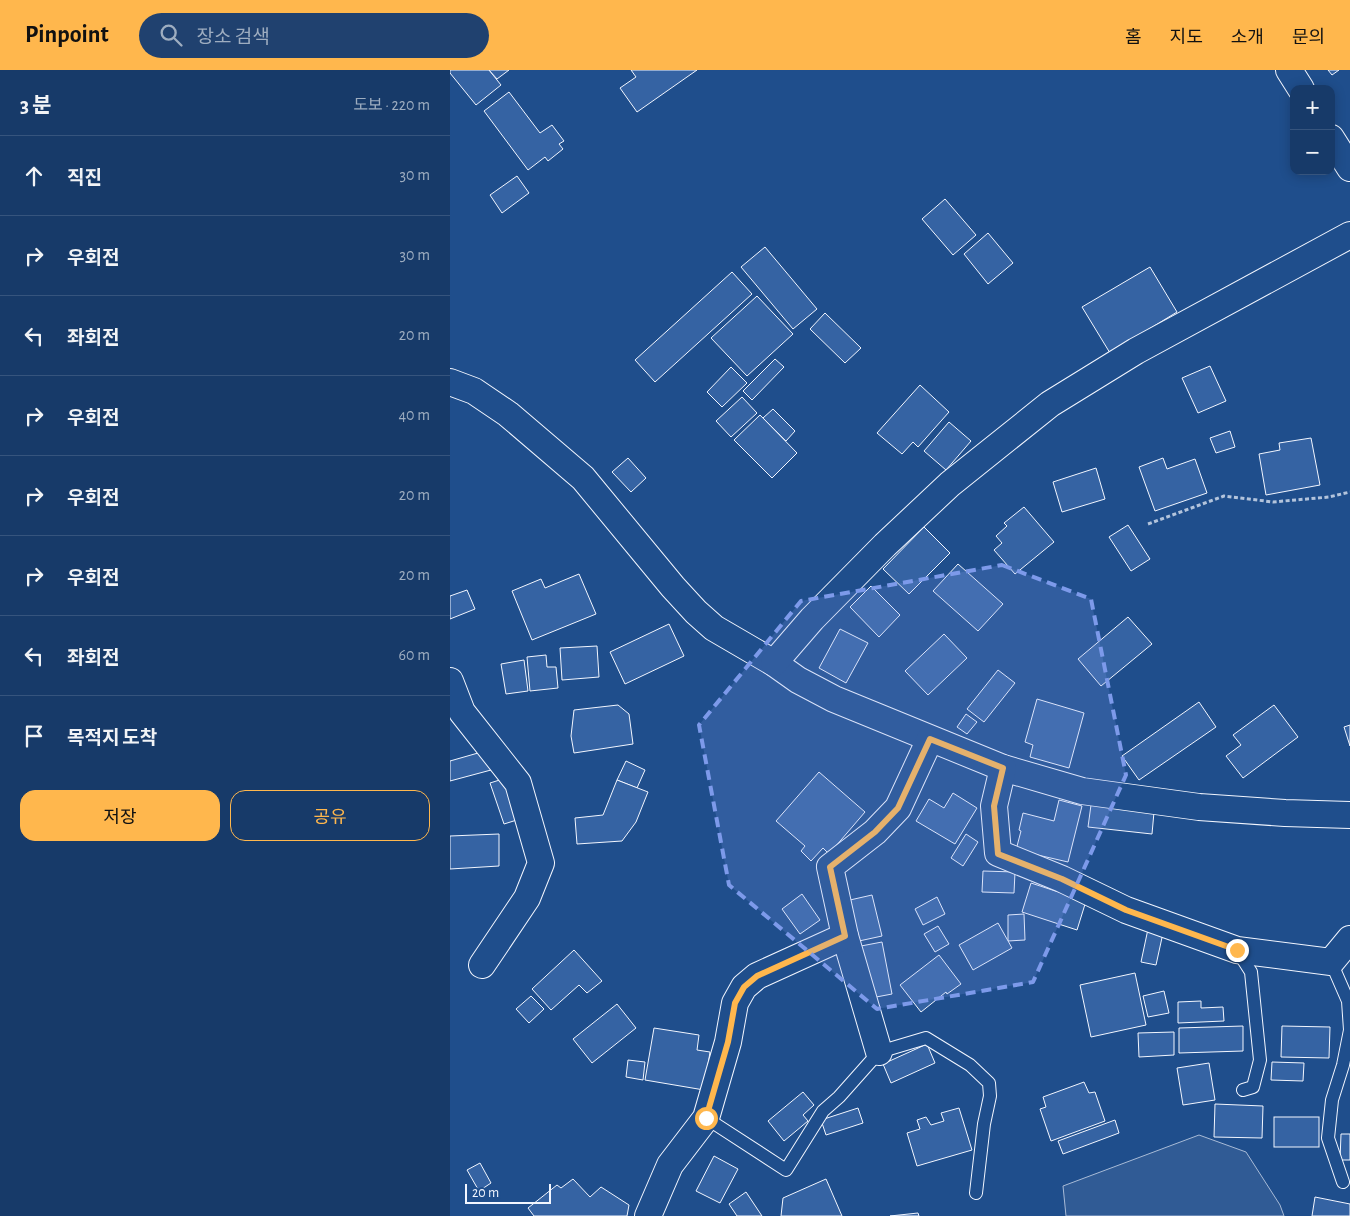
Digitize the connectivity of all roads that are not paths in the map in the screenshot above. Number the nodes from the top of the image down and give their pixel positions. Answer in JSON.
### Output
{"nodes":[{"id":1,"x":1289,"y":70,"type":"edge"},
{"id":2,"x":1298,"y":85,"type":"edge"},
{"id":3,"x":1335,"y":144,"type":"edge"},
{"id":4,"x":1350,"y":168,"type":"edge"},
{"id":5,"x":1350,"y":235,"type":"edge"},
{"id":6,"x":450,"y":382,"type":"edge"},
{"id":7,"x":774,"y":662,"type":"junction"},
{"id":8,"x":450,"y":681,"type":"edge"},
{"id":9,"x":930,"y":739,"type":"junction"},
{"id":10,"x":1003,"y":768,"type":"junction"},
{"id":11,"x":1350,"y":815,"type":"edge"},
{"id":12,"x":845,"y":936,"type":"junction"},
{"id":13,"x":1350,"y":939,"type":"edge"},
{"id":14,"x":1237,"y":950,"type":"junction"},
{"id":15,"x":1330,"y":962,"type":"junction"},
{"id":16,"x":482,"y":965,"type":"dead end"},
{"id":17,"x":879,"y":1052,"type":"junction"},
{"id":18,"x":1243,"y":1090,"type":"dead end"},
{"id":19,"x":706,"y":1118,"type":"junction"},
{"id":20,"x":1343,"y":1182,"type":"dead end"},
{"id":21,"x":976,"y":1193,"type":"dead end"},
{"id":22,"x":650,"y":1215,"type":"edge"}],
"edges":[{"from":1,"to":2,"type":"street"},
{"from":3,"to":4,"type":"street"},
{"from":5,"to":7,"type":"street"},
{"from":6,"to":7,"type":"street"},
{"from":7,"to":9,"type":"street"},
{"from":8,"to":16,"type":"street"},
{"from":9,"to":10,"type":"street"},
{"from":9,"to":12,"type":"street"},
{"from":10,"to":11,"type":"street"},
{"from":10,"to":14,"type":"street"},
{"from":12,"to":17,"type":"street"},
{"from":12,"to":19,"type":"street"},
{"from":13,"to":15,"type":"street"},
{"from":14,"to":15,"type":"street"},
{"from":14,"to":18,"type":"lane"},
{"from":15,"to":20,"type":"lane"},
{"from":17,"to":19,"type":"lane"},
{"from":17,"to":21,"type":"lane"},
{"from":19,"to":22,"type":"street"}]}
